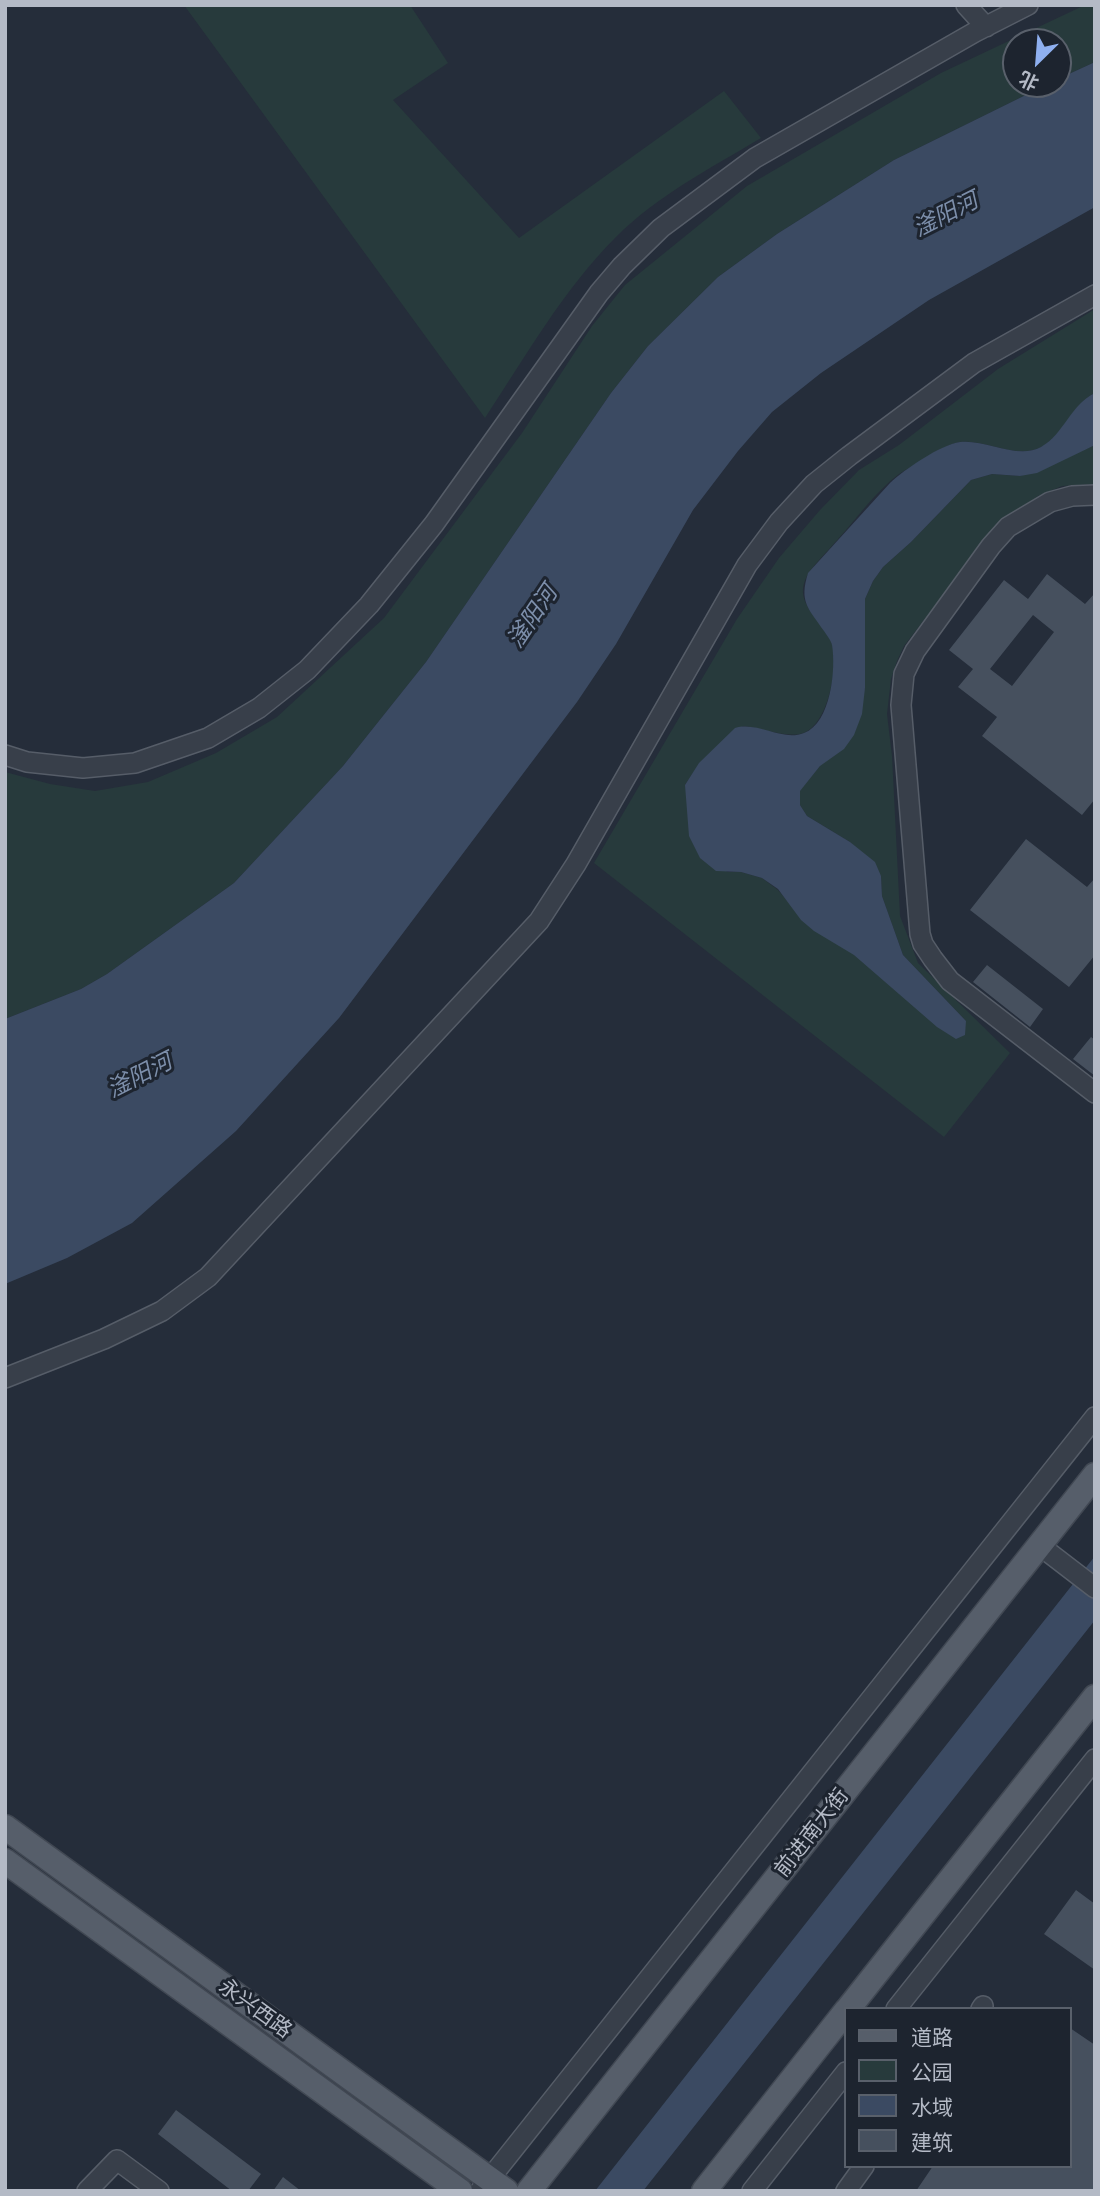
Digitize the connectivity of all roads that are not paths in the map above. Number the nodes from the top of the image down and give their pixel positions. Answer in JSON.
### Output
{"nodes":[{"id":1,"x":966,"y":5,"type":"edge"},
{"id":2,"x":1028,"y":5,"type":"edge"},
{"id":3,"x":986,"y":27,"type":"junction"},
{"id":4,"x":1095,"y":295,"type":"edge"},
{"id":5,"x":1095,"y":495,"type":"edge"},
{"id":6,"x":5,"y":755,"type":"edge"},
{"id":7,"x":1095,"y":1093,"type":"edge"},
{"id":8,"x":5,"y":1378,"type":"edge"},
{"id":9,"x":1095,"y":1417,"type":"edge"},
{"id":10,"x":1095,"y":1475,"type":"edge"},
{"id":11,"x":1039,"y":1545,"type":"junction"},
{"id":12,"x":1095,"y":1588,"type":"edge"},
{"id":13,"x":1095,"y":1698,"type":"edge"},
{"id":14,"x":1095,"y":1759,"type":"edge"},
{"id":15,"x":5,"y":1828,"type":"edge"},
{"id":16,"x":5,"y":1861,"type":"edge"},
{"id":17,"x":855,"y":2007,"type":"edge"},
{"id":18,"x":898,"y":2007,"type":"edge"},
{"id":19,"x":843,"y":2022,"type":"edge"},
{"id":20,"x":844,"y":2075,"type":"edge"},
{"id":21,"x":863,"y":2168,"type":"edge"},
{"id":22,"x":492,"y":2187,"type":"edge"},
{"id":23,"x":87,"y":2191,"type":"edge"},
{"id":24,"x":159,"y":2191,"type":"edge"},
{"id":25,"x":460,"y":2191,"type":"edge"},
{"id":26,"x":529,"y":2191,"type":"edge"},
{"id":27,"x":704,"y":2191,"type":"edge"},
{"id":28,"x":752,"y":2191,"type":"edge"},
{"id":29,"x":846,"y":2191,"type":"edge"}],
"edges":[{"from":1,"to":3,"type":"street"},
{"from":2,"to":3,"type":"street"},
{"from":3,"to":6,"type":"street"},
{"from":4,"to":8,"type":"street"},
{"from":5,"to":7,"type":"street"},
{"from":9,"to":22,"type":"street"},
{"from":10,"to":11,"type":"main road","name":"前进南大街"},
{"from":11,"to":12,"type":"street"},
{"from":11,"to":26,"type":"main road","name":"前进南大街"},
{"from":13,"to":17,"type":"main road"},
{"from":14,"to":18,"type":"street"},
{"from":15,"to":22,"type":"main road","name":"永兴西路"},
{"from":16,"to":25,"type":"main road","name":"永兴西路"},
{"from":19,"to":27,"type":"main road"},
{"from":20,"to":28,"type":"street"},
{"from":21,"to":29,"type":"street"},
{"from":23,"to":24,"type":"street"}]}
